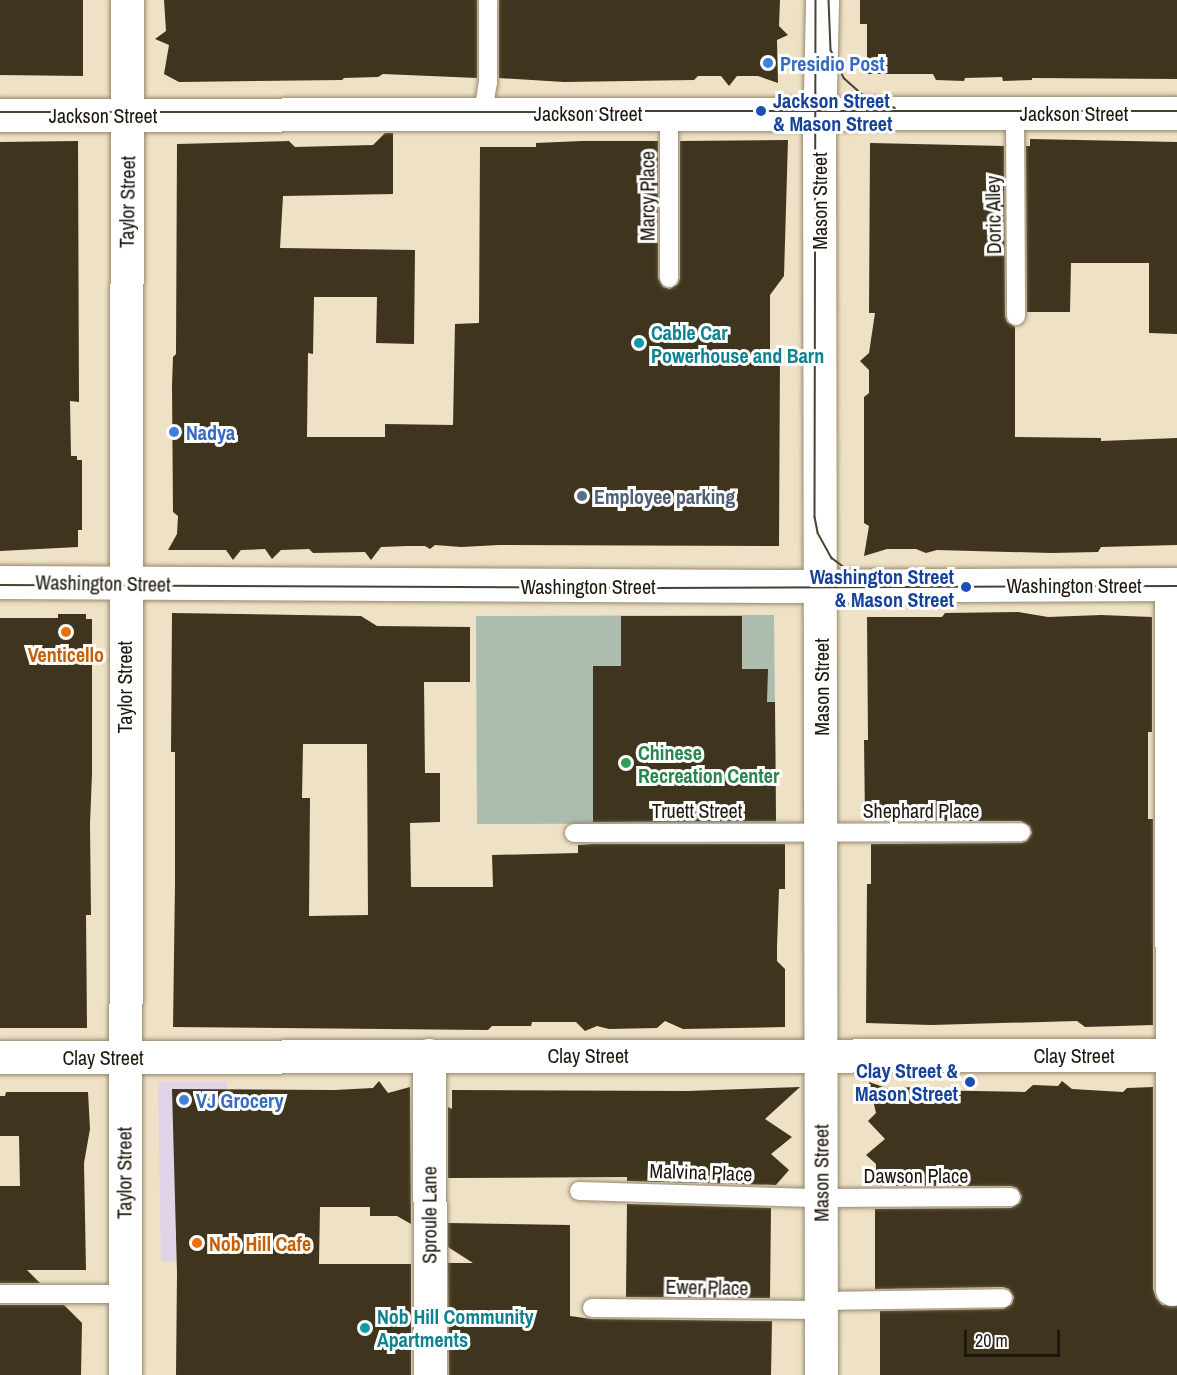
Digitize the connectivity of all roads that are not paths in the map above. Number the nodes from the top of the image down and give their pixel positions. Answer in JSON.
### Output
{"nodes":[{"id":1,"x":127,"y":0,"type":"edge"},
{"id":2,"x":488,"y":0,"type":"edge"},
{"id":3,"x":822,"y":0,"type":"edge"},
{"id":4,"x":483,"y":113,"type":"junction"},
{"id":5,"x":669,"y":113,"type":"junction"},
{"id":6,"x":819,"y":113,"type":"junction"},
{"id":7,"x":1177,"y":113,"type":"edge"},
{"id":8,"x":1014,"y":114,"type":"junction"},
{"id":9,"x":0,"y":115,"type":"edge"},
{"id":10,"x":128,"y":115,"type":"junction"},
{"id":11,"x":669,"y":278,"type":"dead end"},
{"id":12,"x":1016,"y":316,"type":"dead end"},
{"id":13,"x":0,"y":582,"type":"edge"},
{"id":14,"x":124,"y":583,"type":"junction"},
{"id":15,"x":1174,"y":584,"type":"edge"},
{"id":16,"x":821,"y":586,"type":"junction"},
{"id":17,"x":821,"y":832,"type":"junction"},
{"id":18,"x":1021,"y":832,"type":"dead end"},
{"id":19,"x":574,"y":833,"type":"dead end"},
{"id":20,"x":1175,"y":1054,"type":"edge"},
{"id":21,"x":429,"y":1055,"type":"junction"},
{"id":22,"x":821,"y":1056,"type":"junction"},
{"id":23,"x":0,"y":1057,"type":"edge"},
{"id":24,"x":124,"y":1057,"type":"junction"},
{"id":25,"x":579,"y":1191,"type":"dead end"},
{"id":26,"x":1011,"y":1197,"type":"dead end"},
{"id":27,"x":821,"y":1198,"type":"junction"},
{"id":28,"x":1172,"y":1289,"type":"dead end"},
{"id":29,"x":0,"y":1294,"type":"edge"},
{"id":30,"x":124,"y":1294,"type":"junction"},
{"id":31,"x":1003,"y":1299,"type":"dead end"},
{"id":32,"x":821,"y":1306,"type":"junction"},
{"id":33,"x":592,"y":1308,"type":"dead end"},
{"id":34,"x":124,"y":1375,"type":"edge"},
{"id":35,"x":430,"y":1375,"type":"edge"},
{"id":36,"x":821,"y":1375,"type":"edge"}],
"edges":[{"from":1,"to":10,"type":"street","name":"Taylor Street"},
{"from":2,"to":4,"type":"lane"},
{"from":3,"to":6,"type":"street","name":"Mason Street"},
{"from":4,"to":5,"type":"street","name":"Jackson Street"},
{"from":4,"to":10,"type":"street","name":"Jackson Street"},
{"from":5,"to":6,"type":"street","name":"Jackson Street"},
{"from":5,"to":11,"type":"lane","name":"Marcy Place"},
{"from":6,"to":8,"type":"street","name":"Jackson Street"},
{"from":6,"to":16,"type":"street","name":"Mason Street"},
{"from":7,"to":8,"type":"street","name":"Jackson Street"},
{"from":8,"to":12,"type":"lane","name":"Doric Alley"},
{"from":9,"to":10,"type":"street","name":"Jackson Street"},
{"from":10,"to":14,"type":"street","name":"Taylor Street"},
{"from":13,"to":14,"type":"street","name":"Washington Street"},
{"from":14,"to":16,"type":"street","name":"Washington Street"},
{"from":14,"to":24,"type":"street","name":"Taylor Street"},
{"from":15,"to":16,"type":"street","name":"Washington Street"},
{"from":15,"to":20,"type":"street"},
{"from":16,"to":17,"type":"street","name":"Mason Street"},
{"from":17,"to":18,"type":"lane","name":"Shephard Place"},
{"from":17,"to":19,"type":"lane","name":"Truett Street"},
{"from":17,"to":22,"type":"street","name":"Mason Street"},
{"from":20,"to":22,"type":"street","name":"Clay Street"},
{"from":20,"to":28,"type":"street"},
{"from":21,"to":22,"type":"street","name":"Clay Street"},
{"from":21,"to":24,"type":"street","name":"Clay Street"},
{"from":21,"to":35,"type":"street","name":"Sproule Lane"},
{"from":22,"to":27,"type":"street","name":"Mason Street"},
{"from":23,"to":24,"type":"street","name":"Clay Street"},
{"from":24,"to":30,"type":"street","name":"Taylor Street"},
{"from":25,"to":27,"type":"lane","name":"Malvina Place"},
{"from":26,"to":27,"type":"lane","name":"Dawson Place"},
{"from":27,"to":32,"type":"street","name":"Mason Street"},
{"from":29,"to":30,"type":"lane"},
{"from":30,"to":34,"type":"street","name":"Taylor Street"},
{"from":31,"to":32,"type":"lane","name":"Ewer Place"},
{"from":32,"to":33,"type":"lane","name":"Ewer Place"},
{"from":32,"to":36,"type":"street","name":"Mason Street"}]}
